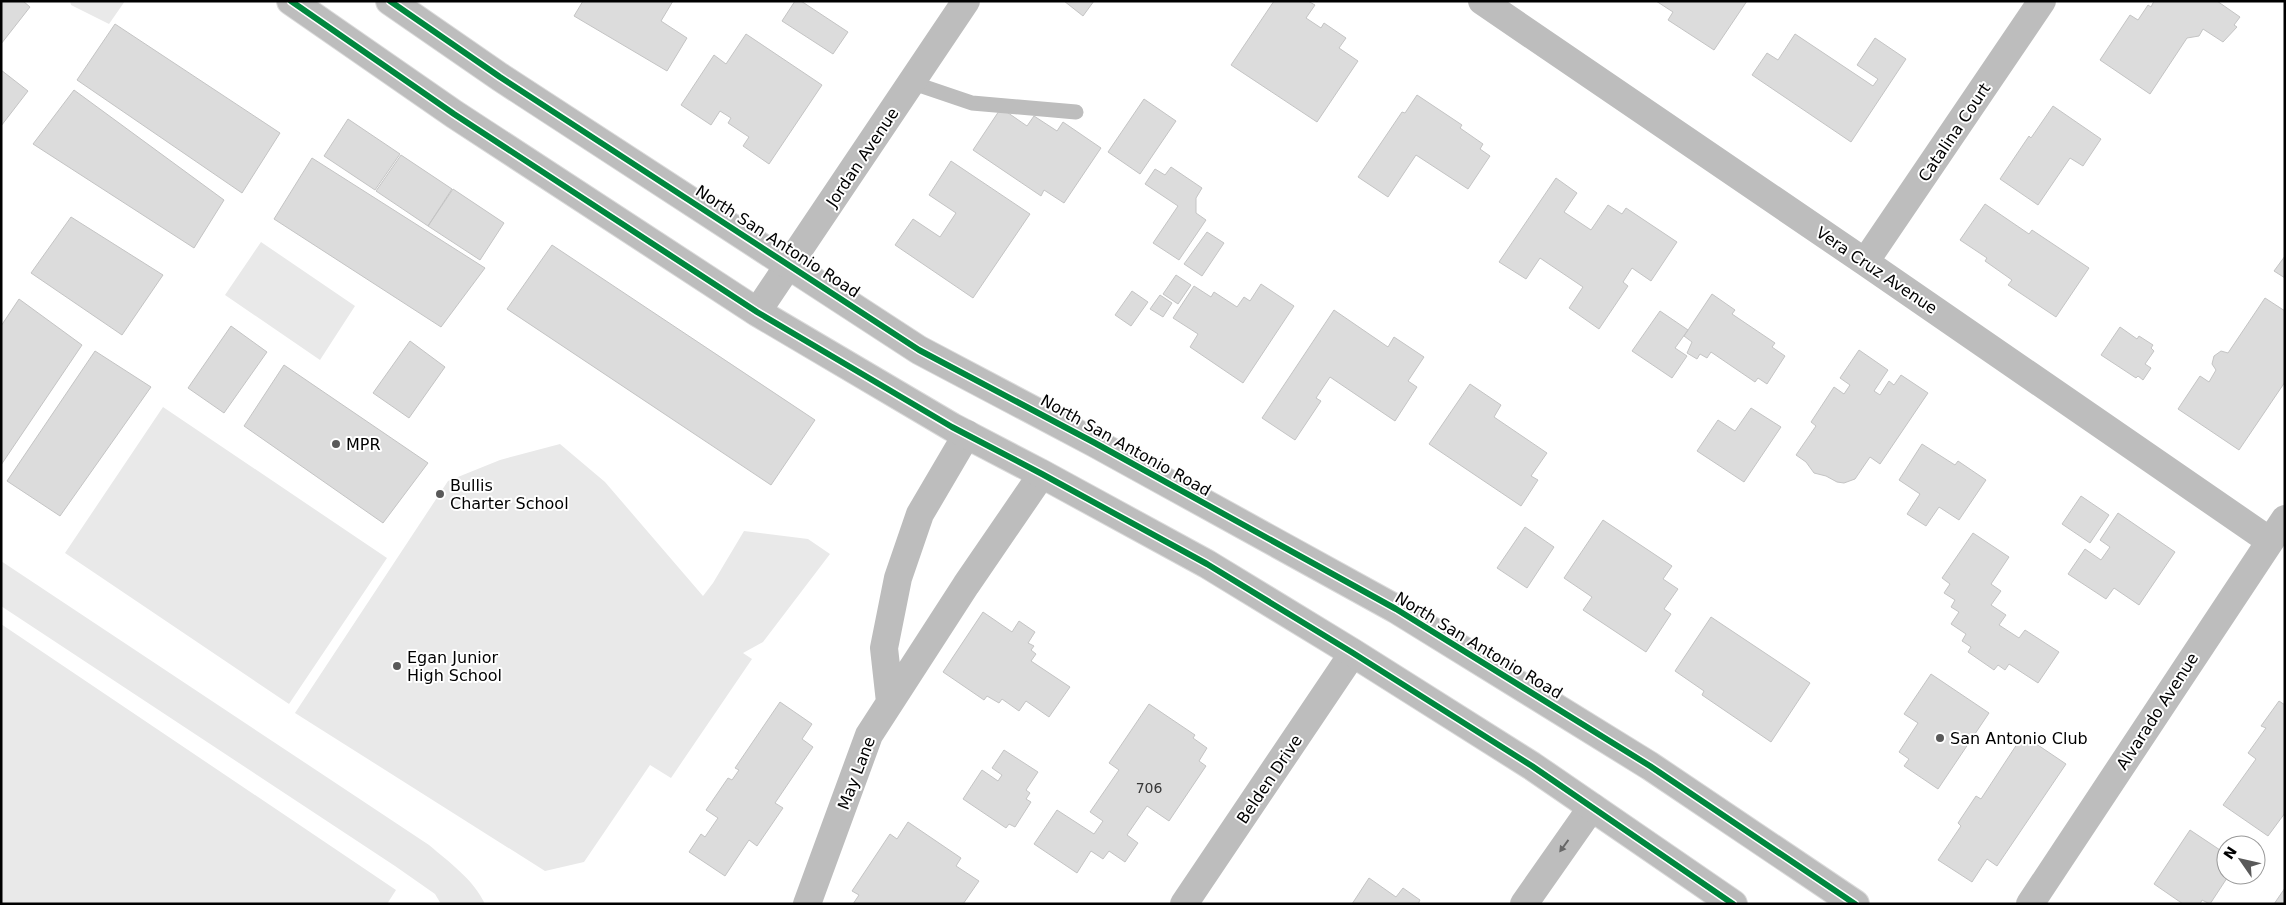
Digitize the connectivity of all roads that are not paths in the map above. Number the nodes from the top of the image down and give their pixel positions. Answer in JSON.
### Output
{"nodes":[{"id":1,"x":291,"y":1,"type":"edge"},
{"id":2,"x":390,"y":1,"type":"edge"},
{"id":3,"x":966,"y":1,"type":"edge"},
{"id":4,"x":1482,"y":1,"type":"edge"},
{"id":5,"x":2042,"y":1,"type":"edge"},
{"id":6,"x":913,"y":82,"type":"junction"},
{"id":7,"x":1076,"y":112,"type":"dead end"},
{"id":8,"x":1865,"y":262,"type":"junction"},
{"id":9,"x":789,"y":264,"type":"junction"},
{"id":10,"x":757,"y":312,"type":"junction"},
{"id":11,"x":967,"y":434,"type":"junction"},
{"id":12,"x":1042,"y":474,"type":"junction"},
{"id":13,"x":2277,"y":530,"type":"edge"},
{"id":14,"x":888,"y":632,"type":"junction"},
{"id":15,"x":924,"y":651,"type":"junction"},
{"id":16,"x":1353,"y":653,"type":"junction"},
{"id":17,"x":890,"y":702,"type":"junction"},
{"id":18,"x":1592,"y":806,"type":"junction"},
{"id":19,"x":807,"y":904,"type":"edge"},
{"id":20,"x":1184,"y":904,"type":"edge"},
{"id":21,"x":1524,"y":904,"type":"edge"},
{"id":22,"x":1733,"y":904,"type":"edge"},
{"id":23,"x":1855,"y":904,"type":"edge"},
{"id":24,"x":2030,"y":904,"type":"edge"}],
"edges":[{"from":1,"to":10,"type":"main road"},
{"from":2,"to":9,"type":"main road","name":"North San Antonio Road"},
{"from":3,"to":6,"type":"main road","name":"Jordan Avenue"},
{"from":4,"to":8,"type":"main road","name":"Vera Cruz Avenue"},
{"from":5,"to":8,"type":"main road","name":"Catalina Court"},
{"from":6,"to":7,"type":"lane"},
{"from":6,"to":9,"type":"main road","name":"Jordan Avenue"},
{"from":8,"to":13,"type":"main road","name":"Vera Cruz Avenue"},
{"from":9,"to":10,"type":"main road","name":"Jordan Avenue"},
{"from":9,"to":23,"type":"main road","name":"North San Antonio Road"},
{"from":10,"to":11,"type":"main road"},
{"from":11,"to":12,"type":"main road"},
{"from":11,"to":14,"type":"main road"},
{"from":12,"to":15,"type":"main road","name":"May Lane"},
{"from":12,"to":16,"type":"main road"},
{"from":13,"to":24,"type":"main road","name":"Alvarado Avenue"},
{"from":14,"to":15,"type":"main road"},
{"from":14,"to":17,"type":"main road"},
{"from":15,"to":17,"type":"main road","name":"May Lane"},
{"from":16,"to":18,"type":"main road"},
{"from":16,"to":20,"type":"main road","name":"Belden Drive"},
{"from":17,"to":19,"type":"main road","name":"May Lane"},
{"from":18,"to":21,"type":"main road","one_way":true},
{"from":18,"to":22,"type":"main road"}]}
